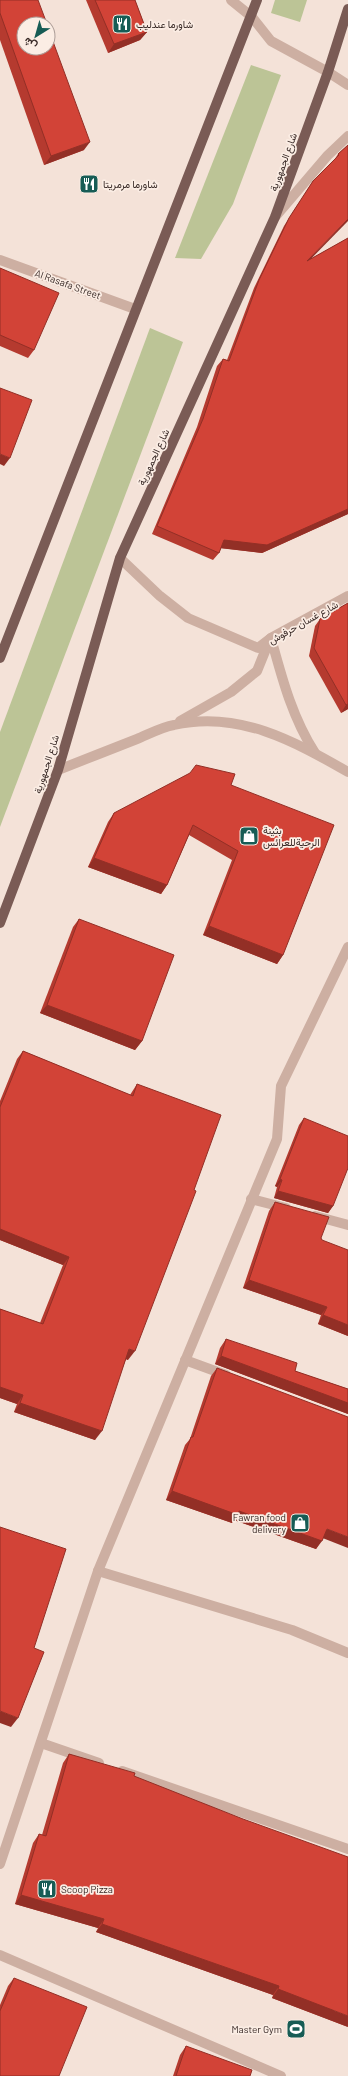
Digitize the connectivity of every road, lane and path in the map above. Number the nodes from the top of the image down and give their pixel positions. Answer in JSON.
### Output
{"nodes":[{"id":1,"x":231,"y":0,"type":"edge"},
{"id":2,"x":257,"y":0,"type":"edge"},
{"id":3,"x":348,"y":9,"type":"edge"},
{"id":4,"x":252,"y":17,"type":"junction"},
{"id":5,"x":328,"y":72,"type":"junction"},
{"id":6,"x":348,"y":85,"type":"edge"},
{"id":7,"x":348,"y":136,"type":"edge"},
{"id":8,"x":276,"y":217,"type":"junction"},
{"id":9,"x":0,"y":260,"type":"edge"},
{"id":10,"x":135,"y":309,"type":"junction"},
{"id":11,"x":120,"y":558,"type":"junction"},
{"id":12,"x":348,"y":596,"type":"edge"},
{"id":13,"x":271,"y":638,"type":"junction"},
{"id":14,"x":0,"y":658,"type":"edge"},
{"id":15,"x":173,"y":725,"type":"junction"},
{"id":16,"x":315,"y":753,"type":"junction"},
{"id":17,"x":58,"y":770,"type":"junction"},
{"id":18,"x":348,"y":772,"type":"edge"},
{"id":19,"x":0,"y":923,"type":"edge"},
{"id":20,"x":348,"y":947,"type":"edge"},
{"id":21,"x":251,"y":1199,"type":"junction"},
{"id":22,"x":348,"y":1225,"type":"edge"},
{"id":23,"x":185,"y":1360,"type":"junction"},
{"id":24,"x":237,"y":1379,"type":"edge"},
{"id":25,"x":98,"y":1570,"type":"junction"},
{"id":26,"x":348,"y":1653,"type":"edge"},
{"id":27,"x":41,"y":1743,"type":"junction"},
{"id":28,"x":348,"y":1849,"type":"edge"},
{"id":29,"x":0,"y":1864,"type":"edge"},
{"id":30,"x":0,"y":1955,"type":"edge"},
{"id":31,"x":281,"y":2076,"type":"edge"}],
"edges":[{"from":1,"to":4,"type":"street"},
{"from":2,"to":4,"type":"main road"},
{"from":3,"to":5,"type":"main road","name":"شارع الجمهورية"},
{"from":4,"to":5,"type":"street"},
{"from":4,"to":10,"type":"main road"},
{"from":5,"to":6,"type":"street"},
{"from":5,"to":8,"type":"main road","name":"شارع الجمهورية"},
{"from":7,"to":8,"type":"street"},
{"from":8,"to":11,"type":"main road","name":"شارع الجمهورية"},
{"from":9,"to":10,"type":"street","name":"Al Rasafa Street"},
{"from":10,"to":14,"type":"main road"},
{"from":11,"to":13,"type":"street","name":"شارع غسان حرفوش"},
{"from":11,"to":17,"type":"main road","name":"شارع الجمهورية"},
{"from":12,"to":13,"type":"street","name":"شارع غسان حرفوش"},
{"from":13,"to":15,"type":"street"},
{"from":13,"to":16,"type":"street"},
{"from":15,"to":16,"type":"street"},
{"from":15,"to":17,"type":"street"},
{"from":16,"to":18,"type":"street"},
{"from":17,"to":19,"type":"main road","name":"شارع الجمهورية"},
{"from":20,"to":21,"type":"street"},
{"from":21,"to":22,"type":"street"},
{"from":21,"to":23,"type":"street"},
{"from":23,"to":24,"type":"street"},
{"from":23,"to":25,"type":"street"},
{"from":25,"to":26,"type":"street"},
{"from":25,"to":27,"type":"street"},
{"from":27,"to":28,"type":"street"},
{"from":27,"to":29,"type":"street"},
{"from":30,"to":31,"type":"street"}]}
